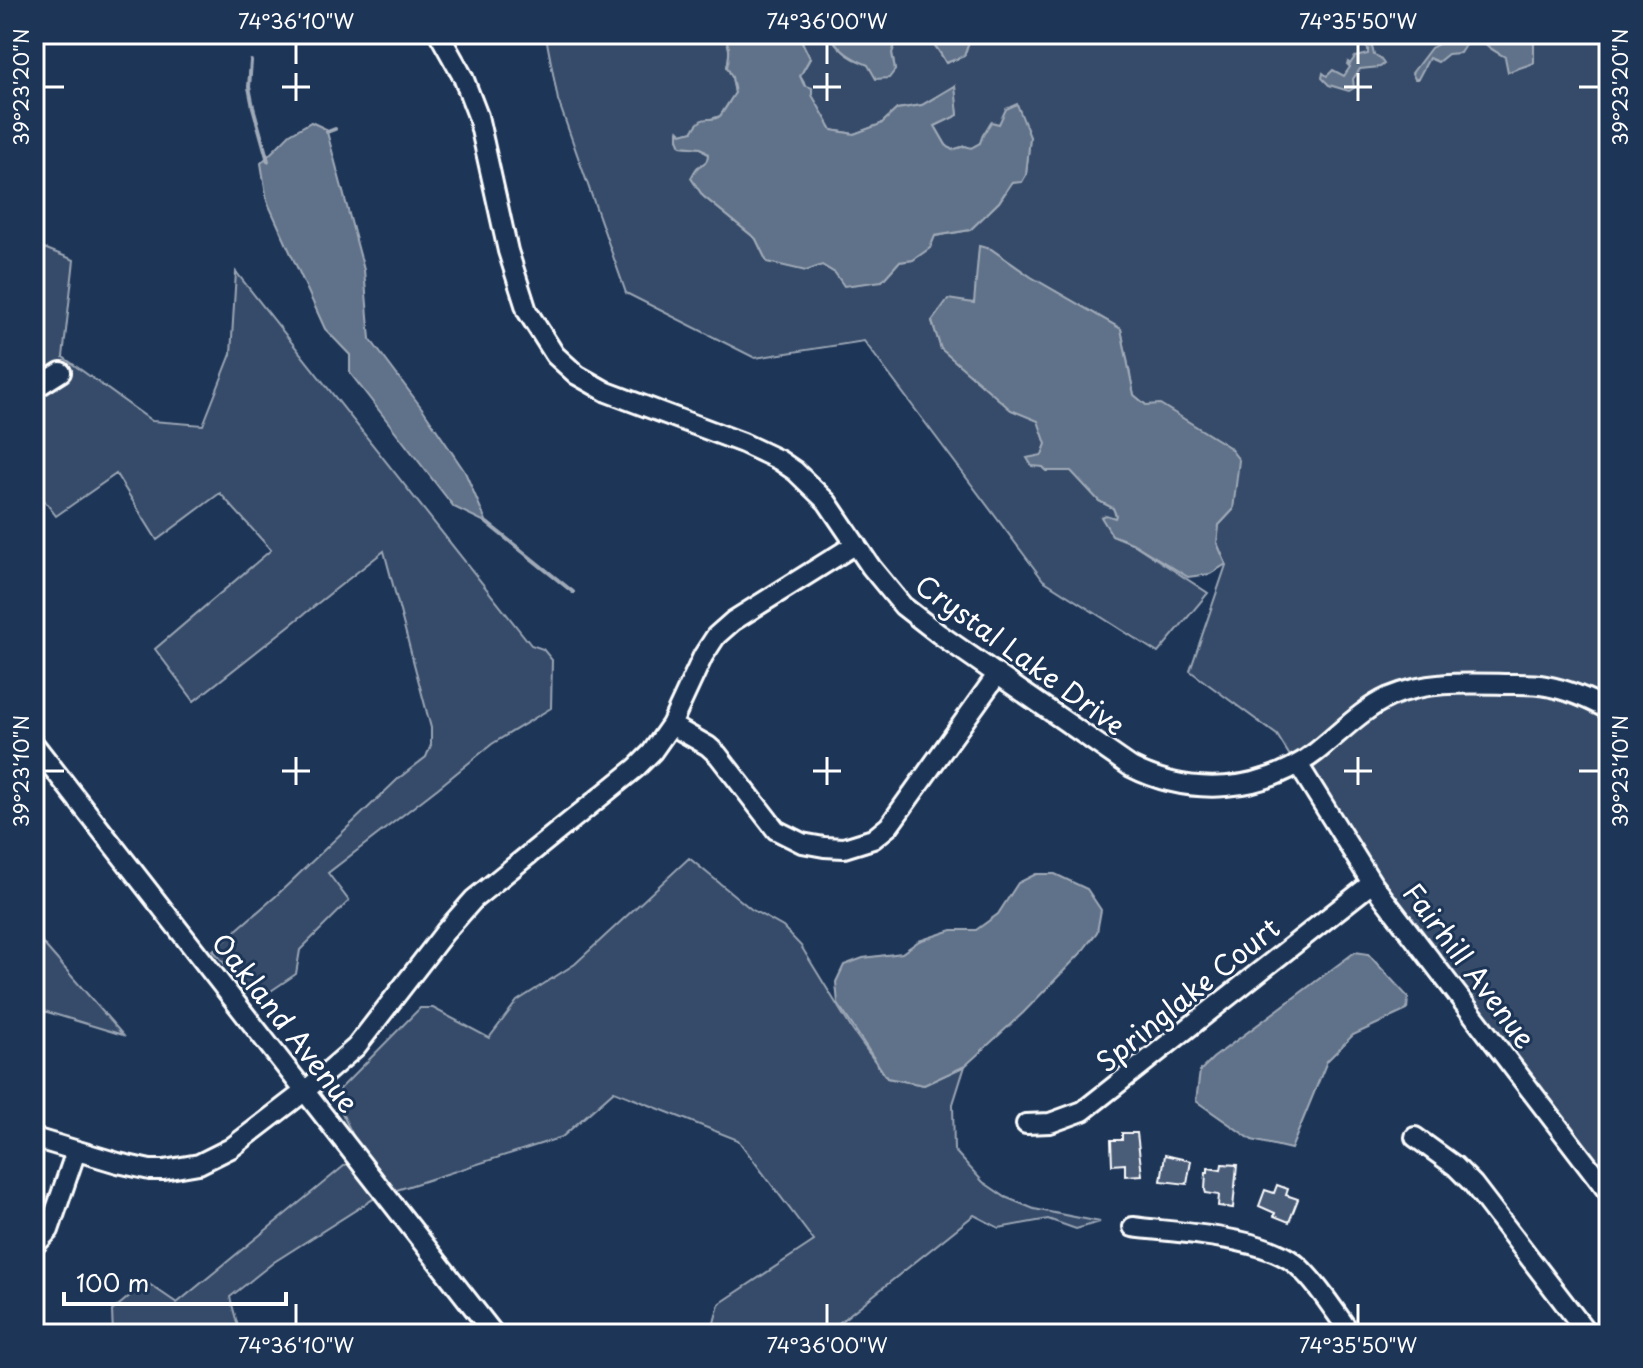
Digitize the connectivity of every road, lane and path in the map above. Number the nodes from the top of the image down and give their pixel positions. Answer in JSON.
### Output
{"nodes":[{"id":1,"x":439,"y":34,"type":"edge"},
{"id":2,"x":61,"y":372,"type":"dead end"},
{"id":3,"x":34,"y":389,"type":"edge"},
{"id":4,"x":856,"y":544,"type":"junction"},
{"id":5,"x":997,"y":675,"type":"junction"},
{"id":6,"x":1609,"y":710,"type":"edge"},
{"id":7,"x":671,"y":725,"type":"junction"},
{"id":8,"x":34,"y":744,"type":"edge"},
{"id":9,"x":1298,"y":764,"type":"junction"},
{"id":10,"x":1372,"y":883,"type":"junction"},
{"id":11,"x":305,"y":1091,"type":"junction"},
{"id":12,"x":1026,"y":1124,"type":"dead end"},
{"id":13,"x":1415,"y":1137,"type":"dead end"},
{"id":14,"x":34,"y":1138,"type":"edge"},
{"id":15,"x":76,"y":1151,"type":"junction"},
{"id":16,"x":1609,"y":1193,"type":"edge"},
{"id":17,"x":1133,"y":1227,"type":"dead end"},
{"id":18,"x":34,"y":1246,"type":"edge"},
{"id":19,"x":494,"y":1334,"type":"edge"},
{"id":20,"x":1351,"y":1334,"type":"edge"},
{"id":21,"x":1588,"y":1334,"type":"edge"}],
"edges":[{"from":1,"to":4,"type":"street","name":"Crystal Lake Drive"},
{"from":2,"to":3,"type":"street"},
{"from":4,"to":5,"type":"street","name":"Crystal Lake Drive"},
{"from":4,"to":7,"type":"street"},
{"from":5,"to":7,"type":"street"},
{"from":5,"to":9,"type":"street","name":"Crystal Lake Drive"},
{"from":6,"to":9,"type":"street","name":"Crystal Lake Drive"},
{"from":7,"to":11,"type":"street"},
{"from":8,"to":11,"type":"street","name":"Oakland Avenue"},
{"from":9,"to":10,"type":"street","name":"Fairhill Avenue"},
{"from":10,"to":12,"type":"street","name":"Springlake Court"},
{"from":10,"to":16,"type":"street","name":"Fairhill Avenue"},
{"from":11,"to":15,"type":"street"},
{"from":11,"to":19,"type":"street","name":"Oakland Avenue"},
{"from":13,"to":21,"type":"street"},
{"from":14,"to":15,"type":"street"},
{"from":15,"to":18,"type":"street"},
{"from":17,"to":20,"type":"street"}]}
